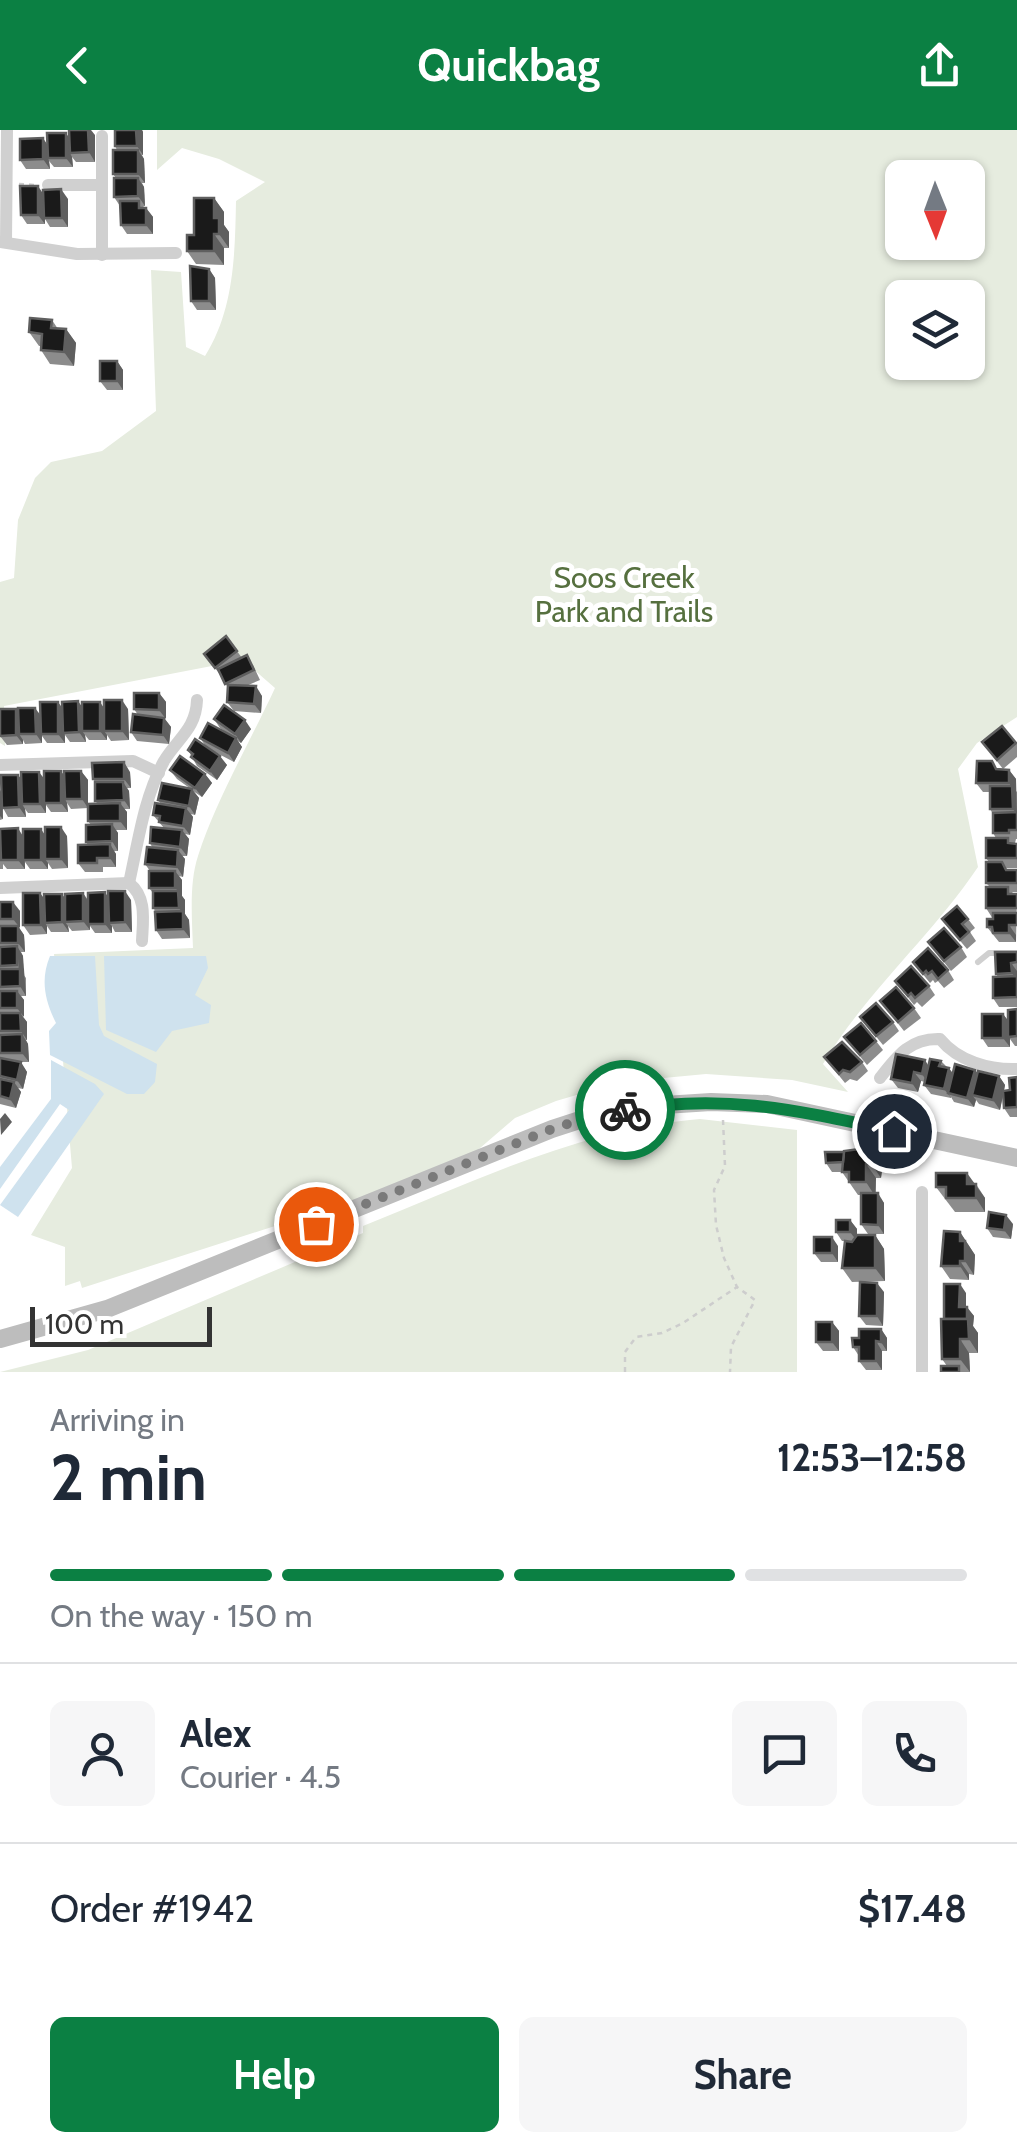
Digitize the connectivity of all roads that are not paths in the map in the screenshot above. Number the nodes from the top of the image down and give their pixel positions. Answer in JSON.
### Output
{"nodes":[{"id":1,"x":7,"y":130,"type":"edge"},
{"id":2,"x":102,"y":136,"type":"dead end"},
{"id":3,"x":48,"y":185,"type":"edge"},
{"id":4,"x":101,"y":185,"type":"junction"},
{"id":5,"x":3,"y":242,"type":"edge"},
{"id":6,"x":176,"y":254,"type":"dead end"},
{"id":7,"x":102,"y":255,"type":"junction"},
{"id":8,"x":197,"y":700,"type":"dead end"},
{"id":9,"x":0,"y":765,"type":"edge"},
{"id":10,"x":160,"y":773,"type":"junction"},
{"id":11,"x":129,"y":884,"type":"junction"},
{"id":12,"x":0,"y":888,"type":"edge"},
{"id":13,"x":142,"y":941,"type":"dead end"},
{"id":14,"x":1017,"y":953,"type":"edge"},
{"id":15,"x":978,"y":962,"type":"dead end"},
{"id":16,"x":1017,"y":1069,"type":"edge"},
{"id":17,"x":880,"y":1078,"type":"dead end"},
{"id":18,"x":1017,"y":1158,"type":"edge"},
{"id":19,"x":922,"y":1192,"type":"dead end"},
{"id":20,"x":0,"y":1339,"type":"edge"},
{"id":21,"x":922,"y":1372,"type":"edge"}],
"edges":[{"from":1,"to":5,"type":"street"},
{"from":2,"to":4,"type":"street"},
{"from":3,"to":4,"type":"street"},
{"from":4,"to":7,"type":"street"},
{"from":5,"to":7,"type":"street"},
{"from":6,"to":7,"type":"street"},
{"from":8,"to":10,"type":"street"},
{"from":9,"to":10,"type":"street"},
{"from":10,"to":11,"type":"street"},
{"from":11,"to":12,"type":"street"},
{"from":11,"to":13,"type":"street"},
{"from":14,"to":15,"type":"lane"},
{"from":16,"to":17,"type":"street"},
{"from":18,"to":20,"type":"main road"},
{"from":19,"to":21,"type":"street"}]}
